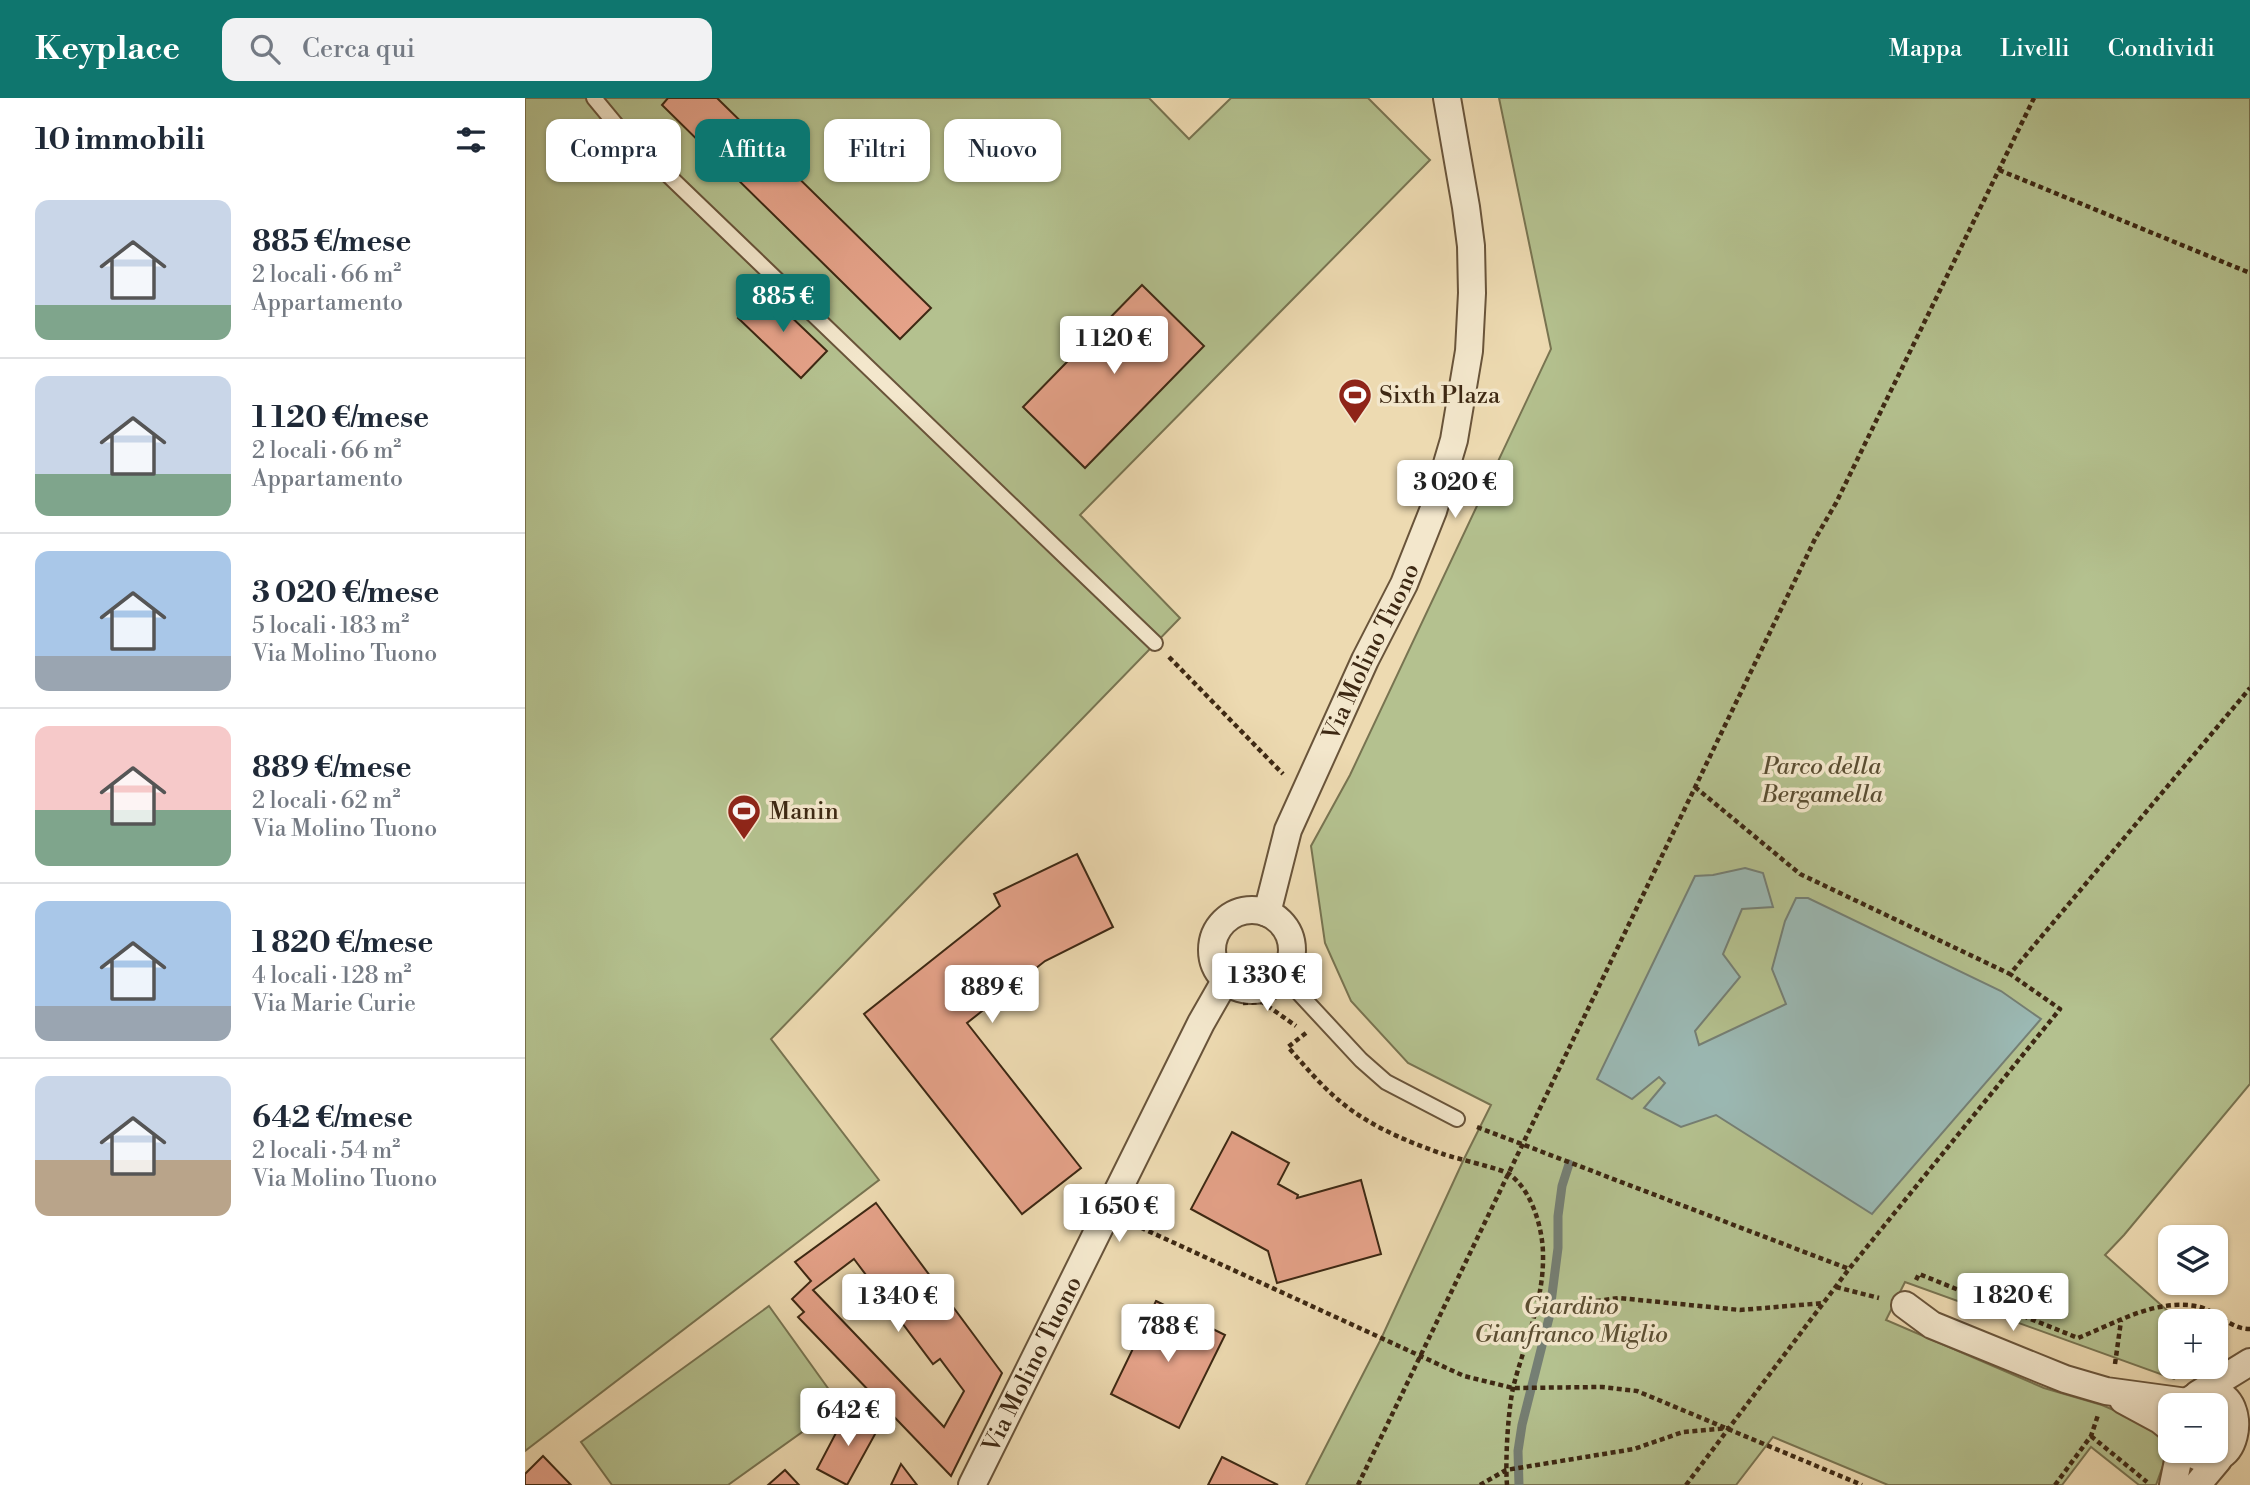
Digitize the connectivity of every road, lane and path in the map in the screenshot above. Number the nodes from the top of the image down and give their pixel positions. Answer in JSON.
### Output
{"nodes":[{"id":1,"x":594,"y":98,"type":"edge"},
{"id":2,"x":1447,"y":98,"type":"edge"},
{"id":3,"x":2034,"y":98,"type":"edge"},
{"id":4,"x":1999,"y":170,"type":"junction"},
{"id":5,"x":2250,"y":274,"type":"edge"},
{"id":6,"x":1155,"y":643,"type":"joint"},
{"id":7,"x":2250,"y":688,"type":"edge"},
{"id":8,"x":1695,"y":787,"type":"junction"},
{"id":9,"x":1303,"y":795,"type":"junction"},
{"id":10,"x":1267,"y":913,"type":"junction"},
{"id":11,"x":2010,"y":974,"type":"junction"},
{"id":12,"x":1283,"y":976,"type":"junction"},
{"id":13,"x":1231,"y":992,"type":"junction"},
{"id":14,"x":1457,"y":1119,"type":"joint"},
{"id":15,"x":1524,"y":1145,"type":"junction"},
{"id":16,"x":1508,"y":1174,"type":"junction"},
{"id":17,"x":1126,"y":1221,"type":"dead end"},
{"id":18,"x":1849,"y":1269,"type":"junction"},
{"id":19,"x":1836,"y":1287,"type":"junction"},
{"id":20,"x":1824,"y":1303,"type":"junction"},
{"id":21,"x":1905,"y":1305,"type":"junction"},
{"id":22,"x":1537,"y":1309,"type":"junction"},
{"id":23,"x":2121,"y":1321,"type":"junction"},
{"id":24,"x":2250,"y":1329,"type":"edge"},
{"id":25,"x":1419,"y":1356,"type":"junction"},
{"id":26,"x":2250,"y":1362,"type":"edge"},
{"id":27,"x":1513,"y":1388,"type":"junction"},
{"id":28,"x":2106,"y":1391,"type":"junction"},
{"id":29,"x":2202,"y":1393,"type":"edge"},
{"id":30,"x":2158,"y":1397,"type":"edge"},
{"id":31,"x":2228,"y":1397,"type":"edge"},
{"id":32,"x":2247,"y":1417,"type":"edge"},
{"id":33,"x":2158,"y":1418,"type":"edge"},
{"id":34,"x":1729,"y":1428,"type":"junction"},
{"id":35,"x":2091,"y":1436,"type":"junction"},
{"id":36,"x":2228,"y":1454,"type":"edge"},
{"id":37,"x":2228,"y":1459,"type":"edge"},
{"id":38,"x":2250,"y":1460,"type":"edge"},
{"id":39,"x":2178,"y":1463,"type":"edge"},
{"id":40,"x":2217,"y":1463,"type":"edge"},
{"id":41,"x":1506,"y":1470,"type":"junction"},
{"id":42,"x":972,"y":1485,"type":"edge"},
{"id":43,"x":1358,"y":1485,"type":"edge"},
{"id":44,"x":1480,"y":1485,"type":"edge"},
{"id":45,"x":1507,"y":1485,"type":"edge"},
{"id":46,"x":1686,"y":1485,"type":"edge"},
{"id":47,"x":1862,"y":1485,"type":"edge"},
{"id":48,"x":2055,"y":1485,"type":"edge"},
{"id":49,"x":2150,"y":1485,"type":"edge"},
{"id":50,"x":2173,"y":1485,"type":"edge"},
{"id":51,"x":2197,"y":1485,"type":"edge"}],
"edges":[{"from":1,"to":6,"type":"lane"},
{"from":2,"to":9,"type":"street","name":"Via Molino Tuono"},
{"from":3,"to":4,"type":"path"},
{"from":4,"to":5,"type":"path"},
{"from":4,"to":8,"type":"path"},
{"from":6,"to":9,"type":"path"},
{"from":7,"to":11,"type":"path"},
{"from":8,"to":11,"type":"path"},
{"from":8,"to":15,"type":"path"},
{"from":9,"to":10,"type":"street","name":"Via Molino Tuono"},
{"from":10,"to":12,"type":"street"},
{"from":10,"to":13,"type":"street"},
{"from":11,"to":18,"type":"path"},
{"from":12,"to":13,"type":"street"},
{"from":12,"to":14,"type":"lane"},
{"from":13,"to":16,"type":"path"},
{"from":13,"to":42,"type":"street","name":"Via Molino Tuono"},
{"from":14,"to":15,"type":"path"},
{"from":15,"to":16,"type":"path"},
{"from":15,"to":18,"type":"path"},
{"from":16,"to":22,"type":"path"},
{"from":16,"to":25,"type":"path"},
{"from":17,"to":25,"type":"path"},
{"from":18,"to":19,"type":"path"},
{"from":19,"to":20,"type":"path"},
{"from":19,"to":21,"type":"path"},
{"from":20,"to":22,"type":"path"},
{"from":20,"to":34,"type":"path"},
{"from":21,"to":23,"type":"path"},
{"from":21,"to":28,"type":"street"},
{"from":22,"to":27,"type":"path"},
{"from":23,"to":24,"type":"path"},
{"from":23,"to":28,"type":"path"},
{"from":25,"to":27,"type":"path"},
{"from":25,"to":43,"type":"path"},
{"from":26,"to":29,"type":"street"},
{"from":27,"to":34,"type":"path"},
{"from":27,"to":41,"type":"path"},
{"from":28,"to":30,"type":"street"},
{"from":28,"to":33,"type":"street"},
{"from":28,"to":35,"type":"path"},
{"from":31,"to":32,"type":"street"},
{"from":32,"to":36,"type":"street"},
{"from":34,"to":41,"type":"path"},
{"from":34,"to":46,"type":"path"},
{"from":34,"to":47,"type":"path"},
{"from":35,"to":48,"type":"path"},
{"from":35,"to":49,"type":"path"},
{"from":37,"to":38,"type":"street"},
{"from":39,"to":50,"type":"street"},
{"from":40,"to":51,"type":"street"},
{"from":41,"to":44,"type":"path"},
{"from":41,"to":45,"type":"path"}]}
